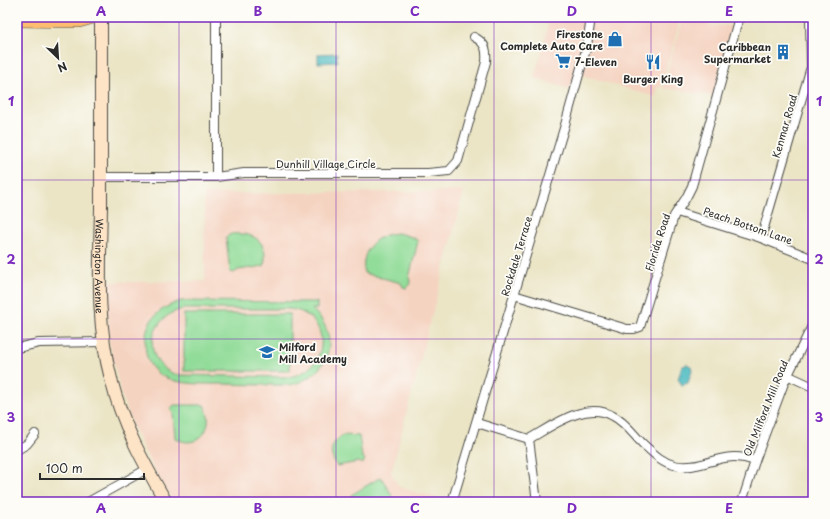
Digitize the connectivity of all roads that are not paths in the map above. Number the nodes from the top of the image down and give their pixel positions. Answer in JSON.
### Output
{"nodes":[{"id":1,"x":93,"y":17,"type":"edge"},
{"id":2,"x":101,"y":17,"type":"edge"},
{"id":3,"x":216,"y":17,"type":"edge"},
{"id":4,"x":591,"y":17,"type":"edge"},
{"id":5,"x":739,"y":17,"type":"edge"},
{"id":6,"x":810,"y":17,"type":"edge"},
{"id":7,"x":17,"y":20,"type":"edge"},
{"id":8,"x":474,"y":38,"type":"dead end"},
{"id":9,"x":216,"y":176,"type":"junction"},
{"id":10,"x":101,"y":177,"type":"junction"},
{"id":11,"x":677,"y":212,"type":"junction"},
{"id":12,"x":761,"y":238,"type":"junction"},
{"id":13,"x":813,"y":259,"type":"edge"},
{"id":14,"x":514,"y":294,"type":"junction"},
{"id":15,"x":813,"y":324,"type":"edge"},
{"id":16,"x":104,"y":342,"type":"junction"},
{"id":17,"x":17,"y":348,"type":"edge"},
{"id":18,"x":787,"y":375,"type":"junction"},
{"id":19,"x":813,"y":387,"type":"edge"},
{"id":20,"x":477,"y":423,"type":"junction"},
{"id":21,"x":35,"y":434,"type":"dead end"},
{"id":22,"x":529,"y":439,"type":"junction"},
{"id":23,"x":17,"y":450,"type":"edge"},
{"id":24,"x":755,"y":461,"type":"junction"},
{"id":25,"x":147,"y":469,"type":"junction"},
{"id":26,"x":453,"y":499,"type":"dead end"},
{"id":27,"x":88,"y":502,"type":"edge"},
{"id":28,"x":166,"y":502,"type":"edge"},
{"id":29,"x":537,"y":502,"type":"edge"},
{"id":30,"x":742,"y":502,"type":"edge"}],
"edges":[{"from":1,"to":7,"type":"main road"},
{"from":2,"to":10,"type":"main road","name":"Washington Avenue"},
{"from":3,"to":9,"type":"street"},
{"from":4,"to":14,"type":"street","name":"Rockdale Terrace"},
{"from":5,"to":11,"type":"street","name":"Florida Road"},
{"from":6,"to":12,"type":"street","name":"Kenmar Road"},
{"from":8,"to":9,"type":"street","name":"Dunhill Village Circle"},
{"from":9,"to":10,"type":"street"},
{"from":10,"to":16,"type":"main road","name":"Washington Avenue"},
{"from":11,"to":12,"type":"street","name":"Peach Bottom Lane"},
{"from":11,"to":14,"type":"street","name":"Florida Road"},
{"from":12,"to":13,"type":"street","name":"Peach Bottom Lane"},
{"from":14,"to":20,"type":"street","name":"Rockdale Terrace"},
{"from":15,"to":18,"type":"street","name":"Old Milford Mill Road"},
{"from":16,"to":17,"type":"street"},
{"from":16,"to":25,"type":"main road","name":"Washington Avenue"},
{"from":18,"to":19,"type":"street"},
{"from":18,"to":24,"type":"street","name":"Old Milford Mill Road"},
{"from":20,"to":22,"type":"street"},
{"from":20,"to":26,"type":"street","name":"Rockdale Terrace"},
{"from":21,"to":23,"type":"street"},
{"from":22,"to":24,"type":"street"},
{"from":22,"to":29,"type":"street"},
{"from":24,"to":30,"type":"street","name":"Old Milford Mill Road"},
{"from":25,"to":27,"type":"street"},
{"from":25,"to":28,"type":"main road","name":"Washington Avenue"}]}
